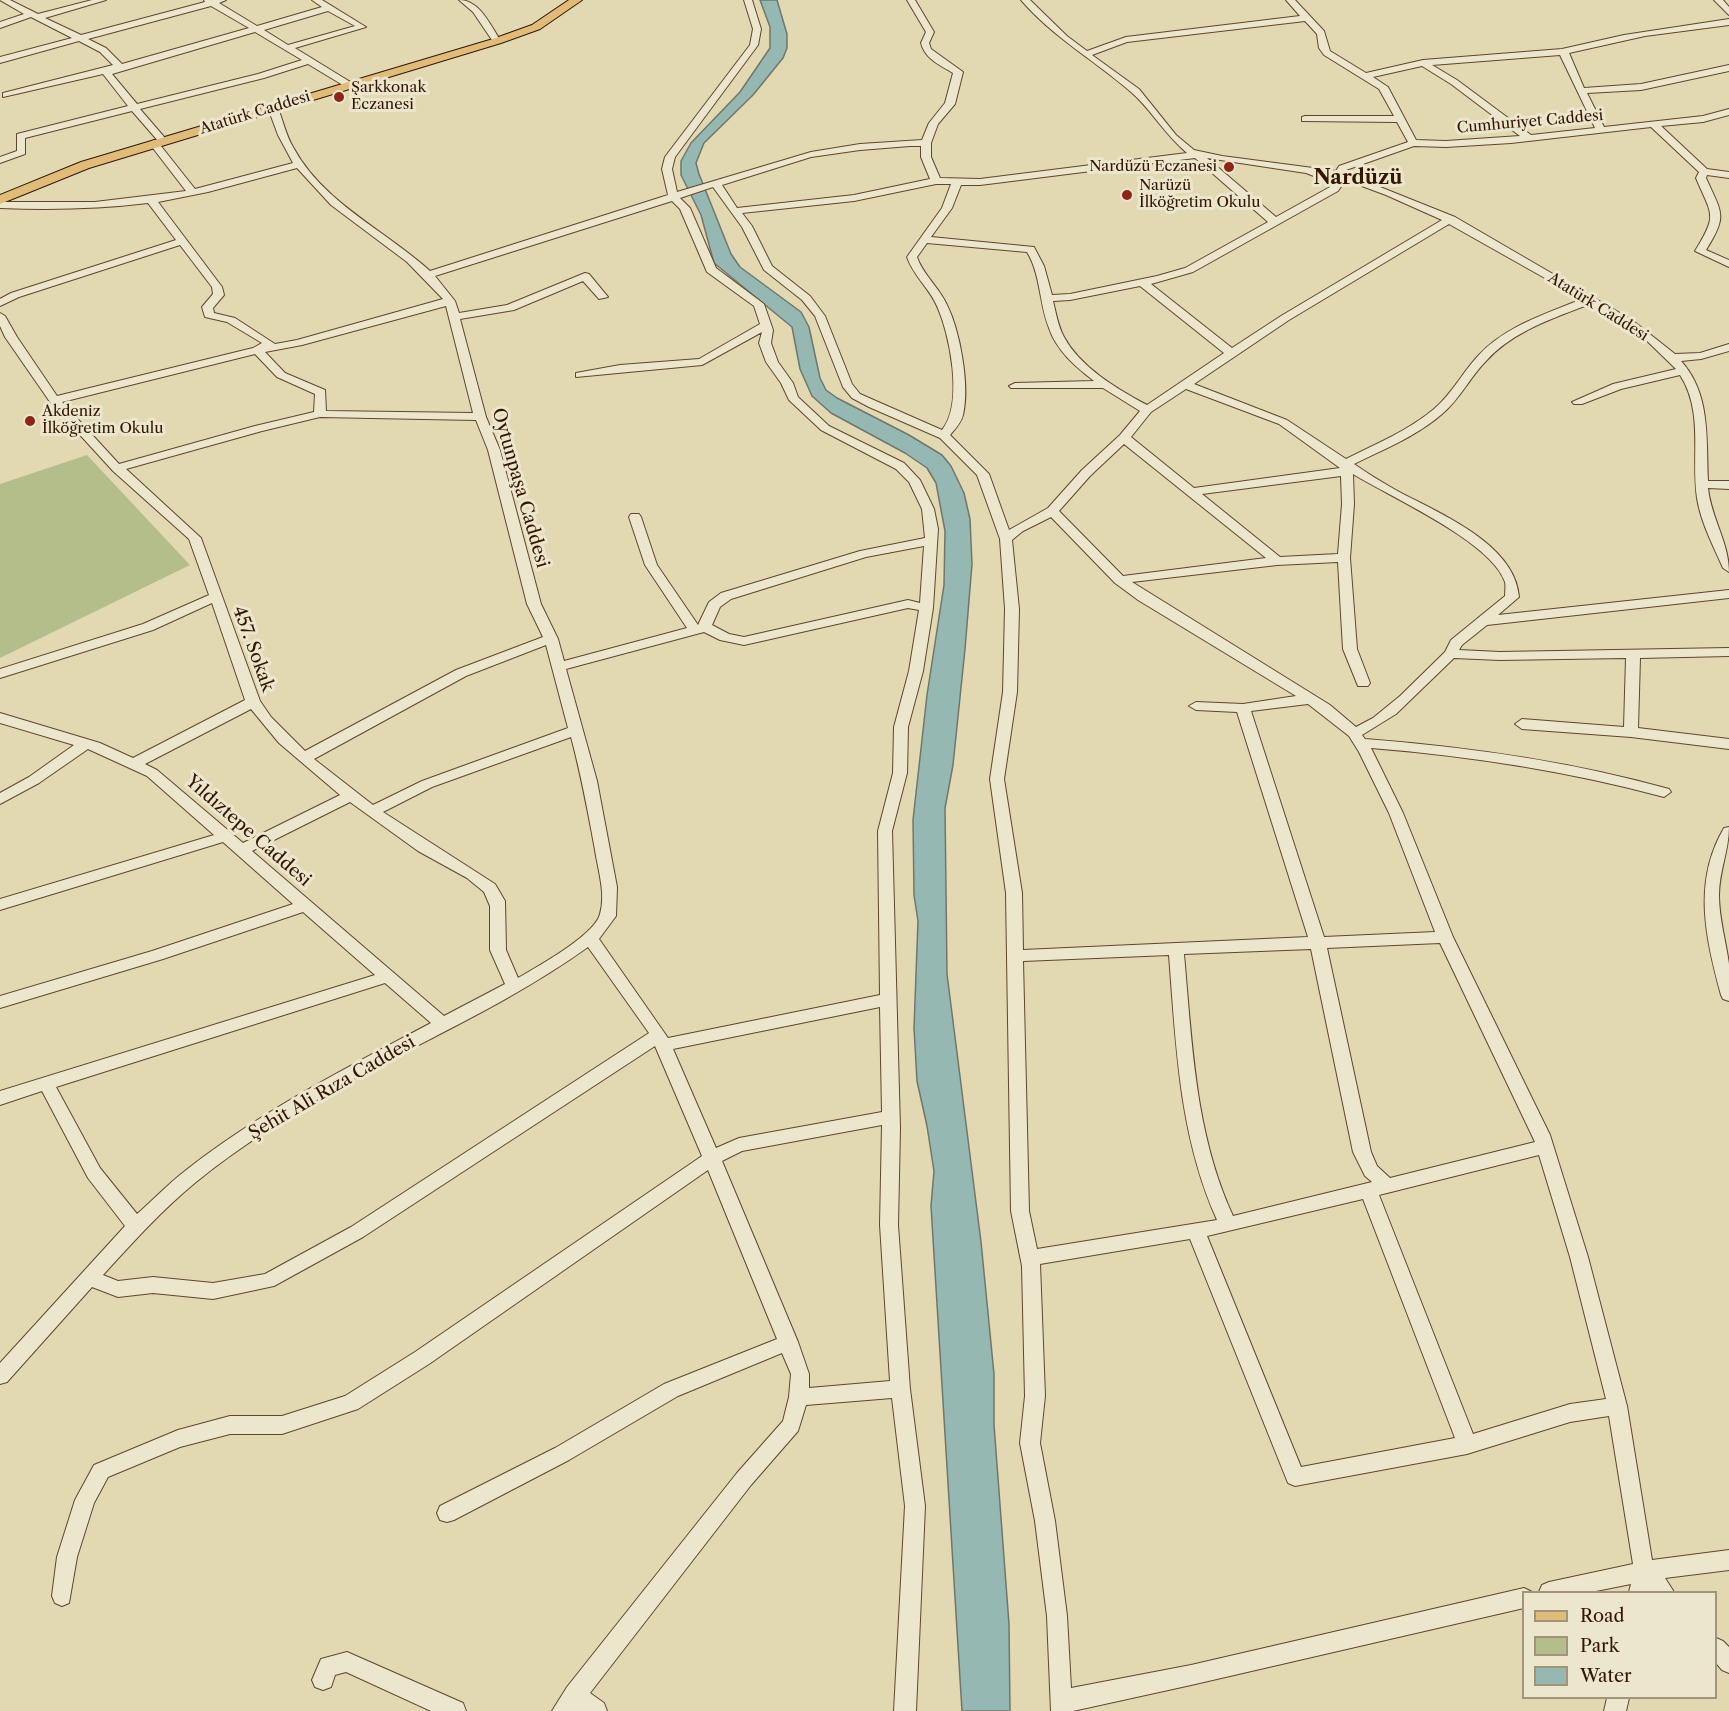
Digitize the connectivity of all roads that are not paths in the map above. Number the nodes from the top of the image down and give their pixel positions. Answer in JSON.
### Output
{"nodes":[{"id":1,"x":3,"y":0,"type":"edge"},
{"id":2,"x":102,"y":0,"type":"edge"},
{"id":3,"x":316,"y":0,"type":"edge"},
{"id":4,"x":463,"y":0,"type":"edge"},
{"id":5,"x":576,"y":0,"type":"edge"},
{"id":6,"x":748,"y":0,"type":"edge"},
{"id":7,"x":911,"y":0,"type":"edge"},
{"id":8,"x":1024,"y":0,"type":"edge"},
{"id":9,"x":1290,"y":0,"type":"edge"},
{"id":10,"x":1718,"y":0,"type":"edge"},
{"id":11,"x":214,"y":1,"type":"edge"},
{"id":12,"x":328,"y":8,"type":"junction"},
{"id":13,"x":1729,"y":12,"type":"edge"},
{"id":14,"x":36,"y":16,"type":"junction"},
{"id":15,"x":1307,"y":18,"type":"junction"},
{"id":16,"x":1729,"y":22,"type":"edge"},
{"id":17,"x":0,"y":25,"type":"edge"},
{"id":18,"x":254,"y":30,"type":"junction"},
{"id":19,"x":81,"y":39,"type":"junction"},
{"id":20,"x":497,"y":41,"type":"junction"},
{"id":21,"x":286,"y":48,"type":"junction"},
{"id":22,"x":1562,"y":52,"type":"junction"},
{"id":23,"x":1086,"y":54,"type":"junction"},
{"id":24,"x":0,"y":60,"type":"edge"},
{"id":25,"x":309,"y":61,"type":"junction"},
{"id":26,"x":1423,"y":63,"type":"junction"},
{"id":27,"x":1729,"y":68,"type":"edge"},
{"id":28,"x":113,"y":69,"type":"junction"},
{"id":29,"x":1365,"y":76,"type":"junction"},
{"id":30,"x":349,"y":85,"type":"junction"},
{"id":31,"x":1581,"y":91,"type":"junction"},
{"id":32,"x":6,"y":95,"type":"dead end"},
{"id":33,"x":136,"y":108,"type":"junction"},
{"id":34,"x":273,"y":108,"type":"junction"},
{"id":35,"x":1728,"y":113,"type":"edge"},
{"id":36,"x":1305,"y":119,"type":"dead end"},
{"id":37,"x":1400,"y":119,"type":"junction"},
{"id":38,"x":1654,"y":125,"type":"junction"},
{"id":39,"x":1601,"y":131,"type":"junction"},
{"id":40,"x":1529,"y":138,"type":"junction"},
{"id":41,"x":158,"y":142,"type":"junction"},
{"id":42,"x":926,"y":143,"type":"junction"},
{"id":43,"x":1413,"y":143,"type":"junction"},
{"id":44,"x":1197,"y":155,"type":"junction"},
{"id":45,"x":0,"y":160,"type":"edge"},
{"id":46,"x":299,"y":164,"type":"junction"},
{"id":47,"x":1704,"y":172,"type":"junction"},
{"id":48,"x":1729,"y":175,"type":"edge"},
{"id":49,"x":1339,"y":178,"type":"junction"},
{"id":50,"x":936,"y":181,"type":"junction"},
{"id":51,"x":957,"y":181,"type":"junction"},
{"id":52,"x":716,"y":183,"type":"junction"},
{"id":53,"x":193,"y":193,"type":"junction"},
{"id":54,"x":673,"y":196,"type":"junction"},
{"id":55,"x":0,"y":200,"type":"edge"},
{"id":56,"x":151,"y":200,"type":"junction"},
{"id":57,"x":0,"y":206,"type":"edge"},
{"id":58,"x":734,"y":211,"type":"junction"},
{"id":59,"x":1451,"y":219,"type":"junction"},
{"id":60,"x":1276,"y":223,"type":"junction"},
{"id":61,"x":925,"y":240,"type":"junction"},
{"id":62,"x":182,"y":241,"type":"junction"},
{"id":63,"x":1729,"y":264,"type":"edge"},
{"id":64,"x":428,"y":275,"type":"junction"},
{"id":65,"x":1142,"y":282,"type":"junction"},
{"id":66,"x":603,"y":297,"type":"dead end"},
{"id":67,"x":1048,"y":298,"type":"junction"},
{"id":68,"x":1590,"y":300,"type":"junction"},
{"id":69,"x":450,"y":301,"type":"junction"},
{"id":70,"x":0,"y":303,"type":"edge"},
{"id":71,"x":0,"y":316,"type":"edge"},
{"id":72,"x":454,"y":317,"type":"junction"},
{"id":73,"x":768,"y":330,"type":"junction"},
{"id":74,"x":1729,"y":347,"type":"edge"},
{"id":75,"x":257,"y":350,"type":"junction"},
{"id":76,"x":1231,"y":353,"type":"junction"},
{"id":77,"x":1671,"y":358,"type":"junction"},
{"id":78,"x":1682,"y":371,"type":"junction"},
{"id":79,"x":580,"y":375,"type":"dead end"},
{"id":80,"x":1107,"y":384,"type":"junction"},
{"id":81,"x":1186,"y":385,"type":"junction"},
{"id":82,"x":1015,"y":386,"type":"dead end"},
{"id":83,"x":54,"y":400,"type":"junction"},
{"id":84,"x":1578,"y":402,"type":"dead end"},
{"id":85,"x":1147,"y":410,"type":"junction"},
{"id":86,"x":320,"y":414,"type":"junction"},
{"id":87,"x":480,"y":417,"type":"junction"},
{"id":88,"x":944,"y":435,"type":"junction"},
{"id":89,"x":1124,"y":438,"type":"junction"},
{"id":90,"x":117,"y":468,"type":"junction"},
{"id":91,"x":1347,"y":468,"type":"junction"},
{"id":92,"x":1702,"y":483,"type":"junction"},
{"id":93,"x":1729,"y":485,"type":"edge"},
{"id":94,"x":1192,"y":492,"type":"junction"},
{"id":95,"x":1052,"y":511,"type":"junction"},
{"id":96,"x":635,"y":517,"type":"dead end"},
{"id":97,"x":1006,"y":539,"type":"junction"},
{"id":98,"x":929,"y":541,"type":"junction"},
{"id":99,"x":1344,"y":558,"type":"junction"},
{"id":100,"x":1277,"y":561,"type":"junction"},
{"id":101,"x":1728,"y":562,"type":"edge"},
{"id":102,"x":1120,"y":580,"type":"junction"},
{"id":103,"x":1729,"y":594,"type":"edge"},
{"id":104,"x":215,"y":597,"type":"junction"},
{"id":105,"x":926,"y":608,"type":"junction"},
{"id":106,"x":1482,"y":621,"type":"junction"},
{"id":107,"x":700,"y":628,"type":"junction"},
{"id":108,"x":551,"y":639,"type":"junction"},
{"id":109,"x":1729,"y":652,"type":"edge"},
{"id":110,"x":1451,"y":654,"type":"junction"},
{"id":111,"x":1633,"y":655,"type":"junction"},
{"id":112,"x":559,"y":667,"type":"junction"},
{"id":113,"x":0,"y":674,"type":"edge"},
{"id":114,"x":1363,"y":683,"type":"dead end"},
{"id":115,"x":1310,"y":699,"type":"junction"},
{"id":116,"x":253,"y":702,"type":"junction"},
{"id":117,"x":1196,"y":706,"type":"dead end"},
{"id":118,"x":1243,"y":708,"type":"junction"},
{"id":119,"x":0,"y":718,"type":"edge"},
{"id":120,"x":1522,"y":724,"type":"dead end"},
{"id":121,"x":576,"y":730,"type":"junction"},
{"id":122,"x":1631,"y":732,"type":"junction"},
{"id":123,"x":1357,"y":738,"type":"junction"},
{"id":124,"x":86,"y":743,"type":"junction"},
{"id":125,"x":1729,"y":744,"type":"edge"},
{"id":126,"x":304,"y":758,"type":"junction"},
{"id":127,"x":133,"y":764,"type":"junction"},
{"id":128,"x":1664,"y":792,"type":"dead end"},
{"id":129,"x":352,"y":795,"type":"junction"},
{"id":130,"x":0,"y":799,"type":"edge"},
{"id":131,"x":374,"y":810,"type":"junction"},
{"id":132,"x":1729,"y":832,"type":"edge"},
{"id":133,"x":226,"y":836,"type":"junction"},
{"id":134,"x":242,"y":850,"type":"junction"},
{"id":135,"x":0,"y":905,"type":"edge"},
{"id":136,"x":304,"y":906,"type":"junction"},
{"id":137,"x":1445,"y":937,"type":"junction"},
{"id":138,"x":590,"y":938,"type":"junction"},
{"id":139,"x":1318,"y":943,"type":"junction"},
{"id":140,"x":1176,"y":949,"type":"junction"},
{"id":141,"x":1017,"y":956,"type":"junction"},
{"id":142,"x":389,"y":976,"type":"junction"},
{"id":143,"x":514,"y":987,"type":"junction"},
{"id":144,"x":1729,"y":995,"type":"edge"},
{"id":145,"x":888,"y":999,"type":"junction"},
{"id":146,"x":0,"y":1002,"type":"edge"},
{"id":147,"x":442,"y":1024,"type":"junction"},
{"id":148,"x":662,"y":1040,"type":"junction"},
{"id":149,"x":47,"y":1085,"type":"junction"},
{"id":150,"x":0,"y":1098,"type":"edge"},
{"id":151,"x":890,"y":1117,"type":"junction"},
{"id":152,"x":1544,"y":1147,"type":"junction"},
{"id":153,"x":712,"y":1158,"type":"junction"},
{"id":154,"x":1387,"y":1186,"type":"junction"},
{"id":155,"x":1368,"y":1190,"type":"junction"},
{"id":156,"x":1228,"y":1225,"type":"junction"},
{"id":157,"x":136,"y":1226,"type":"junction"},
{"id":158,"x":1196,"y":1230,"type":"junction"},
{"id":159,"x":1029,"y":1258,"type":"junction"},
{"id":160,"x":89,"y":1278,"type":"junction"},
{"id":161,"x":789,"y":1342,"type":"junction"},
{"id":162,"x":0,"y":1376,"type":"edge"},
{"id":163,"x":900,"y":1389,"type":"junction"},
{"id":164,"x":799,"y":1397,"type":"junction"},
{"id":165,"x":1617,"y":1406,"type":"junction"},
{"id":166,"x":1467,"y":1445,"type":"junction"},
{"id":167,"x":447,"y":1513,"type":"dead end"},
{"id":168,"x":1729,"y":1560,"type":"edge"},
{"id":169,"x":1644,"y":1571,"type":"junction"},
{"id":170,"x":1558,"y":1591,"type":"edge"},
{"id":171,"x":1639,"y":1591,"type":"edge"},
{"id":172,"x":1662,"y":1591,"type":"edge"},
{"id":173,"x":62,"y":1596,"type":"dead end"},
{"id":174,"x":1522,"y":1598,"type":"edge"},
{"id":175,"x":1717,"y":1649,"type":"edge"},
{"id":176,"x":1729,"y":1663,"type":"edge"},
{"id":177,"x":323,"y":1680,"type":"dead end"},
{"id":178,"x":569,"y":1703,"type":"edge"},
{"id":179,"x":1062,"y":1706,"type":"edge"},
{"id":180,"x":450,"y":1710,"type":"edge"},
{"id":181,"x":596,"y":1711,"type":"edge"},
{"id":182,"x":905,"y":1711,"type":"edge"}],
"edges":[{"from":1,"to":14,"type":"street"},
{"from":2,"to":14,"type":"street"},
{"from":3,"to":12,"type":"street"},
{"from":4,"to":20,"type":"street"},
{"from":5,"to":20,"type":"main road","name":"Atatürk Caddesi"},
{"from":6,"to":54,"type":"street"},
{"from":7,"to":42,"type":"street"},
{"from":8,"to":23,"type":"street"},
{"from":9,"to":15,"type":"street"},
{"from":10,"to":13,"type":"street"},
{"from":11,"to":18,"type":"street"},
{"from":11,"to":19,"type":"street"},
{"from":12,"to":18,"type":"street"},
{"from":12,"to":21,"type":"street"},
{"from":14,"to":17,"type":"street"},
{"from":14,"to":19,"type":"street"},
{"from":15,"to":23,"type":"street"},
{"from":15,"to":29,"type":"street"},
{"from":16,"to":22,"type":"street"},
{"from":18,"to":21,"type":"street"},
{"from":18,"to":28,"type":"street"},
{"from":19,"to":24,"type":"street"},
{"from":19,"to":28,"type":"street"},
{"from":20,"to":30,"type":"main road","name":"Atatürk Caddesi"},
{"from":21,"to":25,"type":"street"},
{"from":22,"to":26,"type":"street"},
{"from":22,"to":31,"type":"street"},
{"from":23,"to":44,"type":"street"},
{"from":25,"to":30,"type":"street"},
{"from":25,"to":33,"type":"street"},
{"from":26,"to":29,"type":"street"},
{"from":26,"to":40,"type":"street"},
{"from":27,"to":31,"type":"street"},
{"from":28,"to":32,"type":"street"},
{"from":28,"to":33,"type":"street"},
{"from":29,"to":37,"type":"street"},
{"from":30,"to":34,"type":"main road","name":"Atatürk Caddesi"},
{"from":31,"to":39,"type":"street"},
{"from":33,"to":41,"type":"street"},
{"from":33,"to":45,"type":"street"},
{"from":34,"to":41,"type":"main road","name":"Atatürk Caddesi"},
{"from":34,"to":46,"type":"street","name":"Oytunpaşa Caddesi"},
{"from":35,"to":38,"type":"street","name":"Cumhuriyet Caddesi"},
{"from":36,"to":37,"type":"street"},
{"from":37,"to":43,"type":"street"},
{"from":38,"to":39,"type":"street","name":"Cumhuriyet Caddesi"},
{"from":38,"to":47,"type":"street"},
{"from":39,"to":40,"type":"street","name":"Cumhuriyet Caddesi"},
{"from":40,"to":43,"type":"street","name":"Cumhuriyet Caddesi"},
{"from":41,"to":53,"type":"street"},
{"from":41,"to":55,"type":"main road","name":"Atatürk Caddesi"},
{"from":42,"to":50,"type":"street"},
{"from":42,"to":52,"type":"street"},
{"from":43,"to":49,"type":"street","name":"Cumhuriyet Caddesi"},
{"from":44,"to":49,"type":"street","name":"Atatürk Caddesi"},
{"from":44,"to":51,"type":"street","name":"Atatürk Caddesi"},
{"from":44,"to":60,"type":"street"},
{"from":46,"to":53,"type":"street"},
{"from":46,"to":64,"type":"street","name":"Oytunpaşa Caddesi"},
{"from":47,"to":48,"type":"street"},
{"from":47,"to":63,"type":"street"},
{"from":49,"to":59,"type":"street","name":"Atatürk Caddesi"},
{"from":49,"to":60,"type":"street","name":"Cumhuriyet Caddesi"},
{"from":50,"to":51,"type":"street","name":"Atatürk Caddesi"},
{"from":50,"to":58,"type":"street","name":"Atatürk Caddesi"},
{"from":51,"to":61,"type":"street"},
{"from":52,"to":54,"type":"street"},
{"from":52,"to":58,"type":"street"},
{"from":53,"to":56,"type":"street"},
{"from":54,"to":64,"type":"street"},
{"from":54,"to":73,"type":"street"},
{"from":56,"to":57,"type":"street"},
{"from":56,"to":62,"type":"street"},
{"from":58,"to":88,"type":"street"},
{"from":59,"to":68,"type":"street","name":"Atatürk Caddesi"},
{"from":59,"to":76,"type":"street"},
{"from":60,"to":65,"type":"street","name":"Cumhuriyet Caddesi"},
{"from":61,"to":67,"type":"street"},
{"from":61,"to":88,"type":"street"},
{"from":62,"to":70,"type":"street"},
{"from":62,"to":75,"type":"street"},
{"from":64,"to":69,"type":"street","name":"Oytunpaşa Caddesi"},
{"from":65,"to":67,"type":"street","name":"Cumhuriyet Caddesi"},
{"from":65,"to":76,"type":"street"},
{"from":66,"to":72,"type":"street"},
{"from":67,"to":80,"type":"street"},
{"from":68,"to":77,"type":"street","name":"Atatürk Caddesi"},
{"from":68,"to":91,"type":"street"},
{"from":69,"to":72,"type":"street","name":"Oytunpaşa Caddesi"},
{"from":69,"to":75,"type":"street"},
{"from":71,"to":83,"type":"street","name":"457. Sokak"},
{"from":72,"to":87,"type":"street","name":"Oytunpaşa Caddesi"},
{"from":73,"to":79,"type":"street"},
{"from":73,"to":98,"type":"street"},
{"from":74,"to":77,"type":"street"},
{"from":75,"to":83,"type":"street"},
{"from":75,"to":86,"type":"street"},
{"from":76,"to":81,"type":"street"},
{"from":77,"to":78,"type":"street","name":"Atatürk Caddesi"},
{"from":78,"to":84,"type":"street"},
{"from":78,"to":92,"type":"street","name":"Atatürk Caddesi"},
{"from":80,"to":82,"type":"street"},
{"from":80,"to":85,"type":"street"},
{"from":81,"to":85,"type":"street"},
{"from":81,"to":91,"type":"street"},
{"from":83,"to":90,"type":"street","name":"457. Sokak"},
{"from":85,"to":89,"type":"street"},
{"from":86,"to":87,"type":"street"},
{"from":86,"to":90,"type":"street"},
{"from":87,"to":108,"type":"street","name":"Oytunpaşa Caddesi"},
{"from":88,"to":97,"type":"street"},
{"from":89,"to":94,"type":"street"},
{"from":89,"to":95,"type":"street"},
{"from":90,"to":104,"type":"street","name":"457. Sokak"},
{"from":91,"to":94,"type":"street"},
{"from":91,"to":99,"type":"street"},
{"from":91,"to":106,"type":"street"},
{"from":92,"to":93,"type":"street"},
{"from":92,"to":101,"type":"street","name":"Atatürk Caddesi"},
{"from":94,"to":100,"type":"street"},
{"from":95,"to":97,"type":"street"},
{"from":95,"to":102,"type":"street"},
{"from":96,"to":107,"type":"street"},
{"from":97,"to":141,"type":"street"},
{"from":98,"to":105,"type":"street"},
{"from":98,"to":107,"type":"street"},
{"from":99,"to":100,"type":"street"},
{"from":99,"to":114,"type":"street"},
{"from":100,"to":102,"type":"street"},
{"from":102,"to":115,"type":"street"},
{"from":103,"to":106,"type":"street"},
{"from":104,"to":113,"type":"street"},
{"from":104,"to":116,"type":"street","name":"457. Sokak"},
{"from":105,"to":107,"type":"street"},
{"from":105,"to":145,"type":"street"},
{"from":106,"to":110,"type":"street"},
{"from":107,"to":112,"type":"street"},
{"from":108,"to":112,"type":"street","name":"Oytunpaşa Caddesi"},
{"from":108,"to":126,"type":"street"},
{"from":109,"to":111,"type":"street"},
{"from":110,"to":111,"type":"street"},
{"from":110,"to":123,"type":"street"},
{"from":111,"to":122,"type":"street"},
{"from":112,"to":121,"type":"street","name":"Oytunpaşa Caddesi"},
{"from":115,"to":118,"type":"street"},
{"from":115,"to":123,"type":"street"},
{"from":116,"to":126,"type":"street","name":"457. Sokak"},
{"from":116,"to":127,"type":"street"},
{"from":117,"to":118,"type":"street"},
{"from":118,"to":139,"type":"street"},
{"from":119,"to":124,"type":"street","name":"Yıldıztepe Caddesi"},
{"from":120,"to":122,"type":"street"},
{"from":121,"to":131,"type":"street"},
{"from":121,"to":138,"type":"street","name":"Oytunpaşa Caddesi"},
{"from":122,"to":125,"type":"street"},
{"from":123,"to":128,"type":"street"},
{"from":123,"to":137,"type":"street"},
{"from":124,"to":127,"type":"street","name":"Yıldıztepe Caddesi"},
{"from":124,"to":130,"type":"street"},
{"from":126,"to":129,"type":"street","name":"457. Sokak"},
{"from":127,"to":133,"type":"street","name":"Yıldıztepe Caddesi"},
{"from":129,"to":131,"type":"street","name":"457. Sokak"},
{"from":129,"to":134,"type":"street"},
{"from":131,"to":143,"type":"street","name":"457. Sokak"},
{"from":132,"to":144,"type":"street"},
{"from":133,"to":134,"type":"street","name":"Yıldıztepe Caddesi"},
{"from":133,"to":135,"type":"street"},
{"from":134,"to":136,"type":"street","name":"Yıldıztepe Caddesi"},
{"from":136,"to":142,"type":"street","name":"Yıldıztepe Caddesi"},
{"from":136,"to":146,"type":"street"},
{"from":137,"to":139,"type":"street"},
{"from":137,"to":152,"type":"street"},
{"from":138,"to":143,"type":"street","name":"Şehit Ali Rıza Caddesi"},
{"from":138,"to":148,"type":"street"},
{"from":139,"to":140,"type":"street"},
{"from":139,"to":154,"type":"street"},
{"from":140,"to":141,"type":"street"},
{"from":140,"to":156,"type":"street"},
{"from":141,"to":159,"type":"street"},
{"from":142,"to":147,"type":"street","name":"Yıldıztepe Caddesi"},
{"from":142,"to":149,"type":"street"},
{"from":143,"to":147,"type":"street","name":"Şehit Ali Rıza Caddesi"},
{"from":145,"to":148,"type":"street"},
{"from":145,"to":151,"type":"street"},
{"from":147,"to":157,"type":"street","name":"Şehit Ali Rıza Caddesi"},
{"from":148,"to":153,"type":"street"},
{"from":148,"to":160,"type":"street"},
{"from":149,"to":150,"type":"street"},
{"from":149,"to":157,"type":"street"},
{"from":151,"to":153,"type":"street"},
{"from":151,"to":163,"type":"street"},
{"from":152,"to":154,"type":"street"},
{"from":152,"to":165,"type":"street"},
{"from":153,"to":161,"type":"street"},
{"from":153,"to":173,"type":"street"},
{"from":154,"to":155,"type":"street"},
{"from":155,"to":156,"type":"street"},
{"from":155,"to":166,"type":"street"},
{"from":156,"to":158,"type":"street"},
{"from":157,"to":160,"type":"street","name":"Şehit Ali Rıza Caddesi"},
{"from":158,"to":159,"type":"street"},
{"from":158,"to":166,"type":"street"},
{"from":159,"to":179,"type":"street"},
{"from":160,"to":162,"type":"street","name":"Şehit Ali Rıza Caddesi"},
{"from":161,"to":164,"type":"street"},
{"from":161,"to":167,"type":"street"},
{"from":163,"to":164,"type":"street"},
{"from":163,"to":182,"type":"street"},
{"from":164,"to":178,"type":"street"},
{"from":165,"to":166,"type":"street"},
{"from":165,"to":169,"type":"street"},
{"from":168,"to":169,"type":"street"},
{"from":169,"to":170,"type":"street"},
{"from":169,"to":171,"type":"street"},
{"from":169,"to":172,"type":"street"},
{"from":174,"to":179,"type":"street"},
{"from":175,"to":176,"type":"street"},
{"from":177,"to":180,"type":"street"},
{"from":178,"to":181,"type":"street"}]}
